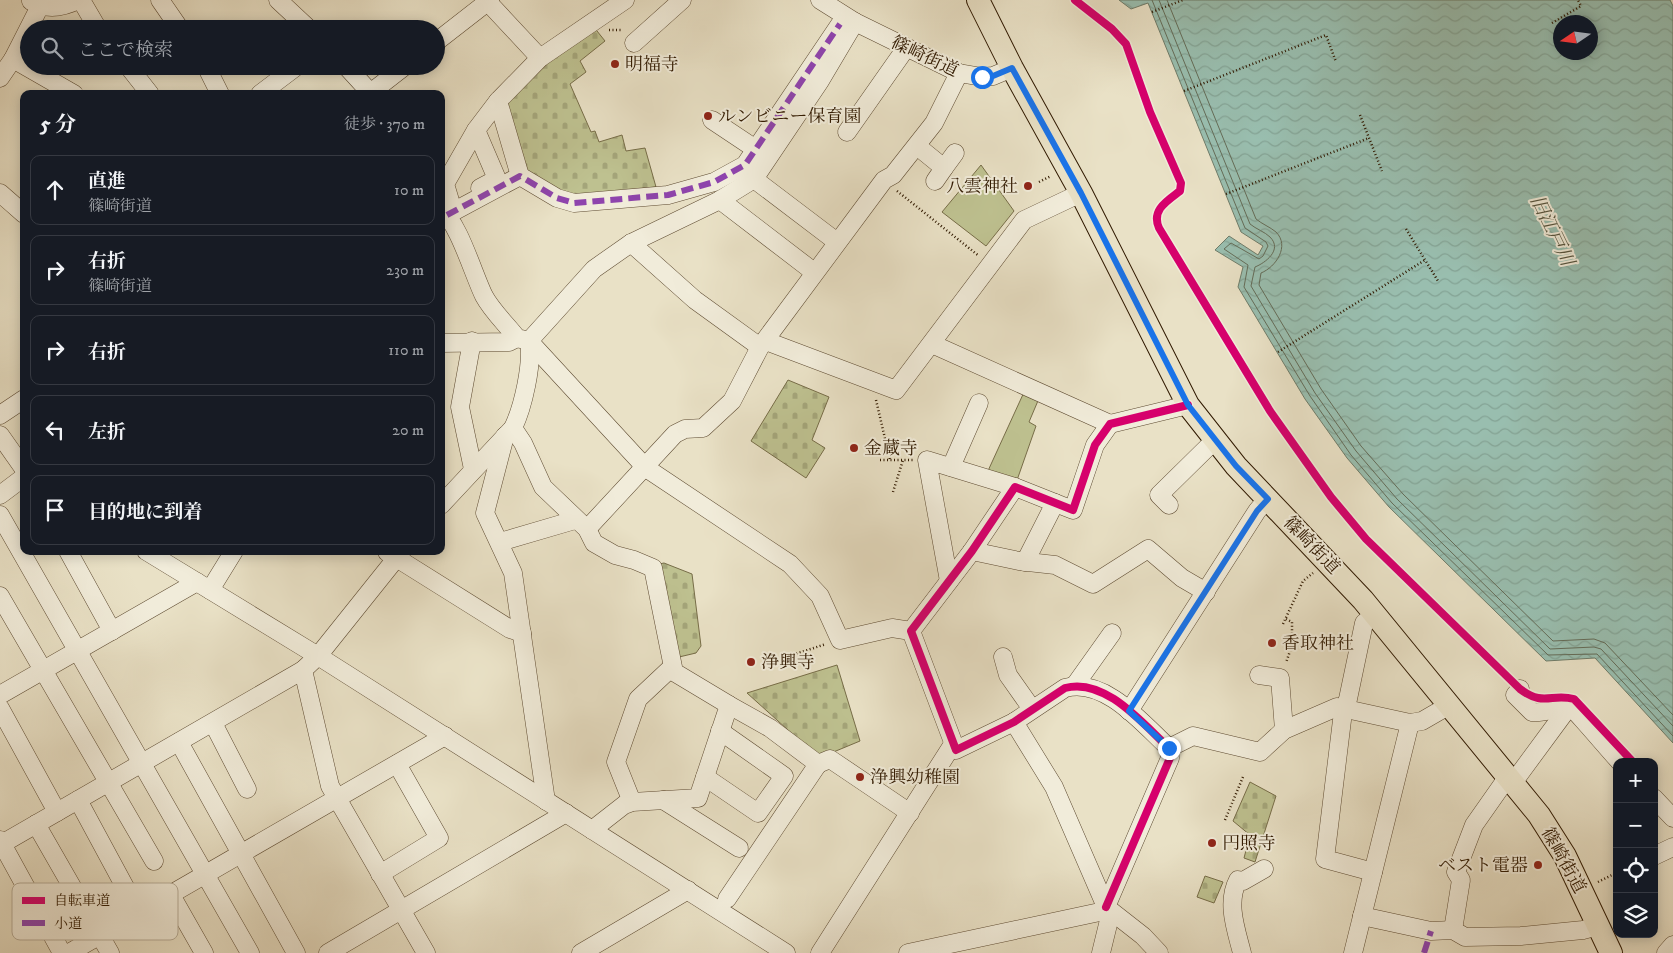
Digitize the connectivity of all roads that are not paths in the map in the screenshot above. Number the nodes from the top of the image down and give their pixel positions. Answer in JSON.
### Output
{"nodes":[{"id":1,"x":79,"y":0,"type":"edge"},
{"id":2,"x":160,"y":0,"type":"edge"},
{"id":3,"x":278,"y":0,"type":"edge"},
{"id":4,"x":624,"y":0,"type":"edge"},
{"id":5,"x":682,"y":0,"type":"edge"},
{"id":6,"x":820,"y":0,"type":"edge"},
{"id":7,"x":978,"y":0,"type":"edge"},
{"id":8,"x":488,"y":1,"type":"edge"},
{"id":9,"x":35,"y":3,"type":"edge"},
{"id":10,"x":28,"y":20,"type":"edge"},
{"id":11,"x":92,"y":20,"type":"edge"},
{"id":12,"x":174,"y":20,"type":"edge"},
{"id":13,"x":299,"y":20,"type":"edge"},
{"id":14,"x":847,"y":23,"type":"junction"},
{"id":15,"x":445,"y":35,"type":"edge"},
{"id":16,"x":20,"y":41,"type":"edge"},
{"id":17,"x":635,"y":41,"type":"road end"},
{"id":18,"x":906,"y":48,"type":"junction"},
{"id":19,"x":540,"y":58,"type":"junction"},
{"id":20,"x":13,"y":59,"type":"junction"},
{"id":21,"x":20,"y":63,"type":"edge"},
{"id":22,"x":1012,"y":68,"type":"junction"},
{"id":23,"x":959,"y":72,"type":"junction"},
{"id":24,"x":41,"y":75,"type":"edge"},
{"id":25,"x":135,"y":75,"type":"edge"},
{"id":26,"x":210,"y":75,"type":"edge"},
{"id":27,"x":285,"y":75,"type":"edge"},
{"id":28,"x":354,"y":75,"type":"edge"},
{"id":29,"x":392,"y":75,"type":"edge"},
{"id":30,"x":0,"y":78,"type":"edge"},
{"id":31,"x":67,"y":90,"type":"edge"},
{"id":32,"x":147,"y":90,"type":"edge"},
{"id":33,"x":218,"y":90,"type":"edge"},
{"id":34,"x":265,"y":90,"type":"edge"},
{"id":35,"x":367,"y":90,"type":"edge"},
{"id":36,"x":373,"y":90,"type":"edge"},
{"id":37,"x":498,"y":101,"type":"junction"},
{"id":38,"x":712,"y":120,"type":"dead end"},
{"id":39,"x":476,"y":130,"type":"junction"},
{"id":40,"x":847,"y":132,"type":"dead end"},
{"id":41,"x":917,"y":146,"type":"junction"},
{"id":42,"x":955,"y":153,"type":"dead end"},
{"id":43,"x":762,"y":154,"type":"junction"},
{"id":44,"x":520,"y":176,"type":"junction"},
{"id":45,"x":754,"y":179,"type":"junction"},
{"id":46,"x":0,"y":193,"type":"edge"},
{"id":47,"x":1081,"y":193,"type":"junction"},
{"id":48,"x":720,"y":200,"type":"junction"},
{"id":49,"x":20,"y":210,"type":"edge"},
{"id":50,"x":445,"y":210,"type":"edge"},
{"id":51,"x":837,"y":242,"type":"junction"},
{"id":52,"x":631,"y":243,"type":"junction"},
{"id":53,"x":814,"y":272,"type":"junction"},
{"id":54,"x":523,"y":340,"type":"junction"},
{"id":55,"x":472,"y":341,"type":"junction"},
{"id":56,"x":763,"y":344,"type":"junction"},
{"id":57,"x":932,"y":344,"type":"junction"},
{"id":58,"x":445,"y":346,"type":"edge"},
{"id":59,"x":20,"y":402,"type":"edge"},
{"id":60,"x":979,"y":403,"type":"dead end"},
{"id":61,"x":1188,"y":405,"type":"junction"},
{"id":62,"x":0,"y":415,"type":"edge"},
{"id":63,"x":1110,"y":424,"type":"junction"},
{"id":64,"x":509,"y":432,"type":"junction"},
{"id":65,"x":0,"y":435,"type":"edge"},
{"id":66,"x":1216,"y":439,"type":"junction"},
{"id":67,"x":20,"y":463,"type":"edge"},
{"id":68,"x":951,"y":467,"type":"junction"},
{"id":69,"x":646,"y":468,"type":"junction"},
{"id":70,"x":473,"y":469,"type":"junction"},
{"id":71,"x":20,"y":480,"type":"edge"},
{"id":72,"x":1015,"y":487,"type":"junction"},
{"id":73,"x":0,"y":495,"type":"edge"},
{"id":74,"x":445,"y":496,"type":"edge"},
{"id":75,"x":1268,"y":499,"type":"junction"},
{"id":76,"x":1056,"y":503,"type":"junction"},
{"id":77,"x":1169,"y":505,"type":"dead end"},
{"id":78,"x":0,"y":515,"type":"edge"},
{"id":79,"x":581,"y":525,"type":"junction"},
{"id":80,"x":500,"y":542,"type":"junction"},
{"id":81,"x":20,"y":550,"type":"edge"},
{"id":82,"x":972,"y":551,"type":"junction"},
{"id":83,"x":23,"y":555,"type":"edge"},
{"id":84,"x":70,"y":555,"type":"edge"},
{"id":85,"x":230,"y":555,"type":"edge"},
{"id":86,"x":394,"y":555,"type":"edge"},
{"id":87,"x":398,"y":555,"type":"edge"},
{"id":88,"x":164,"y":557,"type":"edge"},
{"id":89,"x":1026,"y":562,"type":"junction"},
{"id":90,"x":949,"y":581,"type":"junction"},
{"id":91,"x":203,"y":586,"type":"junction"},
{"id":92,"x":1206,"y":592,"type":"junction"},
{"id":93,"x":0,"y":596,"type":"edge"},
{"id":94,"x":1374,"y":614,"type":"junction"},
{"id":95,"x":112,"y":631,"type":"junction"},
{"id":96,"x":911,"y":631,"type":"junction"},
{"id":97,"x":522,"y":632,"type":"junction"},
{"id":98,"x":1112,"y":634,"type":"dead end"},
{"id":99,"x":77,"y":651,"type":"junction"},
{"id":100,"x":318,"y":656,"type":"junction"},
{"id":101,"x":1003,"y":657,"type":"dead end"},
{"id":102,"x":672,"y":668,"type":"junction"},
{"id":103,"x":303,"y":670,"type":"junction"},
{"id":104,"x":43,"y":671,"type":"junction"},
{"id":105,"x":1259,"y":675,"type":"dead end"},
{"id":106,"x":1075,"y":686,"type":"junction"},
{"id":107,"x":1520,"y":689,"type":"road end"},
{"id":108,"x":0,"y":695,"type":"edge"},
{"id":109,"x":729,"y":705,"type":"junction"},
{"id":110,"x":1448,"y":706,"type":"junction"},
{"id":111,"x":0,"y":708,"type":"edge"},
{"id":112,"x":1346,"y":708,"type":"junction"},
{"id":113,"x":1568,"y":708,"type":"junction"},
{"id":114,"x":1032,"y":709,"type":"junction"},
{"id":115,"x":1129,"y":711,"type":"junction"},
{"id":116,"x":212,"y":722,"type":"junction"},
{"id":117,"x":1014,"y":722,"type":"junction"},
{"id":118,"x":1410,"y":723,"type":"junction"},
{"id":119,"x":1284,"y":730,"type":"junction"},
{"id":120,"x":720,"y":731,"type":"junction"},
{"id":121,"x":444,"y":736,"type":"junction"},
{"id":122,"x":179,"y":742,"type":"junction"},
{"id":123,"x":953,"y":744,"type":"junction"},
{"id":124,"x":1169,"y":748,"type":"junction"},
{"id":125,"x":1616,"y":758,"type":"edge"},
{"id":126,"x":142,"y":763,"type":"junction"},
{"id":127,"x":397,"y":764,"type":"junction"},
{"id":128,"x":818,"y":764,"type":"junction"},
{"id":129,"x":705,"y":777,"type":"junction"},
{"id":130,"x":1510,"y":781,"type":"junction"},
{"id":131,"x":108,"y":783,"type":"junction"},
{"id":132,"x":247,"y":788,"type":"dead end"},
{"id":133,"x":337,"y":799,"type":"junction"},
{"id":134,"x":78,"y":800,"type":"junction"},
{"id":135,"x":546,"y":800,"type":"junction"},
{"id":136,"x":662,"y":800,"type":"junction"},
{"id":137,"x":632,"y":802,"type":"junction"},
{"id":138,"x":1657,"y":803,"type":"edge"},
{"id":139,"x":57,"y":812,"type":"junction"},
{"id":140,"x":566,"y":813,"type":"junction"},
{"id":141,"x":910,"y":813,"type":"junction"},
{"id":142,"x":1665,"y":817,"type":"edge"},
{"id":143,"x":36,"y":824,"type":"junction"},
{"id":144,"x":592,"y":830,"type":"junction"},
{"id":145,"x":1,"y":843,"type":"edge"},
{"id":146,"x":1673,"y":847,"type":"edge"},
{"id":147,"x":738,"y":848,"type":"dead end"},
{"id":148,"x":242,"y":854,"type":"junction"},
{"id":149,"x":1658,"y":854,"type":"edge"},
{"id":150,"x":154,"y":861,"type":"dead end"},
{"id":151,"x":1264,"y":868,"type":"dead end"},
{"id":152,"x":1373,"y":872,"type":"junction"},
{"id":153,"x":380,"y":874,"type":"junction"},
{"id":154,"x":205,"y":875,"type":"junction"},
{"id":155,"x":23,"y":883,"type":"edge"},
{"id":156,"x":70,"y":883,"type":"edge"},
{"id":157,"x":123,"y":883,"type":"edge"},
{"id":158,"x":688,"y":890,"type":"junction"},
{"id":159,"x":178,"y":891,"type":"edge"},
{"id":160,"x":727,"y":899,"type":"dead end"},
{"id":161,"x":178,"y":907,"type":"edge"},
{"id":162,"x":402,"y":910,"type":"junction"},
{"id":163,"x":1109,"y":910,"type":"junction"},
{"id":164,"x":1362,"y":916,"type":"junction"},
{"id":165,"x":1598,"y":926,"type":"junction"},
{"id":166,"x":1453,"y":930,"type":"junction"},
{"id":167,"x":55,"y":940,"type":"edge"},
{"id":168,"x":91,"y":940,"type":"edge"},
{"id":169,"x":103,"y":940,"type":"edge"},
{"id":170,"x":1673,"y":945,"type":"edge"},
{"id":171,"x":62,"y":953,"type":"edge"},
{"id":172,"x":69,"y":953,"type":"edge"},
{"id":173,"x":110,"y":953,"type":"edge"},
{"id":174,"x":204,"y":953,"type":"edge"},
{"id":175,"x":250,"y":953,"type":"edge"},
{"id":176,"x":296,"y":953,"type":"edge"},
{"id":177,"x":328,"y":953,"type":"edge"},
{"id":178,"x":426,"y":953,"type":"edge"},
{"id":179,"x":581,"y":953,"type":"edge"},
{"id":180,"x":786,"y":953,"type":"edge"},
{"id":181,"x":820,"y":953,"type":"edge"},
{"id":182,"x":908,"y":953,"type":"edge"},
{"id":183,"x":1101,"y":953,"type":"edge"},
{"id":184,"x":1159,"y":953,"type":"edge"},
{"id":185,"x":1242,"y":953,"type":"edge"},
{"id":186,"x":1353,"y":953,"type":"edge"},
{"id":187,"x":1611,"y":953,"type":"edge"},
{"id":188,"x":1666,"y":953,"type":"edge"}],
"edges":[{"from":1,"to":9,"type":"street"},
{"from":1,"to":11,"type":"street"},
{"from":2,"to":12,"type":"street"},
{"from":3,"to":13,"type":"street"},
{"from":4,"to":19,"type":"street"},
{"from":5,"to":17,"type":"street"},
{"from":6,"to":14,"type":"street","name":"篠崎街道"},
{"from":7,"to":22,"type":"main road"},
{"from":8,"to":15,"type":"street"},
{"from":8,"to":19,"type":"street"},
{"from":9,"to":10,"type":"street"},
{"from":14,"to":18,"type":"street","name":"篠崎街道"},
{"from":14,"to":43,"type":"street"},
{"from":16,"to":20,"type":"street"},
{"from":18,"to":23,"type":"street","name":"篠崎街道"},
{"from":18,"to":40,"type":"street"},
{"from":19,"to":37,"type":"street"},
{"from":20,"to":21,"type":"street"},
{"from":20,"to":30,"type":"street"},
{"from":22,"to":23,"type":"street","name":"篠崎街道"},
{"from":22,"to":47,"type":"main road","name":"篠崎街道"},
{"from":23,"to":41,"type":"street"},
{"from":24,"to":31,"type":"street"},
{"from":25,"to":32,"type":"street"},
{"from":26,"to":33,"type":"street"},
{"from":27,"to":34,"type":"street"},
{"from":28,"to":35,"type":"street"},
{"from":29,"to":36,"type":"street"},
{"from":37,"to":39,"type":"street"},
{"from":37,"to":44,"type":"street"},
{"from":38,"to":43,"type":"street"},
{"from":39,"to":50,"type":"street"},
{"from":39,"to":50,"type":"street"},
{"from":41,"to":42,"type":"street"},
{"from":41,"to":51,"type":"street"},
{"from":43,"to":44,"type":"street"},
{"from":43,"to":45,"type":"street"},
{"from":44,"to":50,"type":"street"},
{"from":45,"to":48,"type":"street"},
{"from":45,"to":51,"type":"street"},
{"from":46,"to":49,"type":"street"},
{"from":47,"to":57,"type":"street"},
{"from":47,"to":61,"type":"main road","name":"篠崎街道"},
{"from":48,"to":52,"type":"street"},
{"from":48,"to":53,"type":"street"},
{"from":50,"to":54,"type":"street"},
{"from":51,"to":53,"type":"street"},
{"from":52,"to":54,"type":"street"},
{"from":52,"to":56,"type":"street"},
{"from":53,"to":56,"type":"street"},
{"from":54,"to":55,"type":"street"},
{"from":54,"to":64,"type":"street"},
{"from":54,"to":69,"type":"street"},
{"from":55,"to":58,"type":"street"},
{"from":55,"to":70,"type":"street"},
{"from":56,"to":57,"type":"street"},
{"from":56,"to":69,"type":"street"},
{"from":57,"to":63,"type":"street"},
{"from":59,"to":62,"type":"street"},
{"from":60,"to":68,"type":"street"},
{"from":61,"to":63,"type":"street"},
{"from":61,"to":66,"type":"main road","name":"篠崎街道"},
{"from":63,"to":76,"type":"street"},
{"from":64,"to":70,"type":"street"},
{"from":64,"to":79,"type":"street"},
{"from":64,"to":80,"type":"street"},
{"from":65,"to":67,"type":"street"},
{"from":66,"to":75,"type":"main road","name":"篠崎街道"},
{"from":66,"to":77,"type":"street"},
{"from":68,"to":72,"type":"street"},
{"from":68,"to":90,"type":"street"},
{"from":69,"to":79,"type":"street"},
{"from":69,"to":96,"type":"street"},
{"from":70,"to":74,"type":"street"},
{"from":71,"to":73,"type":"street"},
{"from":72,"to":76,"type":"street"},
{"from":72,"to":82,"type":"street"},
{"from":75,"to":92,"type":"street"},
{"from":75,"to":94,"type":"main road","name":"篠崎街道"},
{"from":76,"to":89,"type":"street"},
{"from":78,"to":81,"type":"street"},
{"from":79,"to":80,"type":"street"},
{"from":79,"to":102,"type":"street"},
{"from":80,"to":97,"type":"street"},
{"from":82,"to":89,"type":"street"},
{"from":82,"to":90,"type":"street"},
{"from":83,"to":99,"type":"street"},
{"from":84,"to":95,"type":"street"},
{"from":85,"to":91,"type":"street"},
{"from":86,"to":100,"type":"street"},
{"from":87,"to":97,"type":"street"},
{"from":88,"to":91,"type":"street"},
{"from":89,"to":92,"type":"street"},
{"from":90,"to":96,"type":"street"},
{"from":91,"to":95,"type":"street"},
{"from":91,"to":100,"type":"street"},
{"from":92,"to":115,"type":"street"},
{"from":93,"to":104,"type":"street"},
{"from":94,"to":110,"type":"main road","name":"篠崎街道"},
{"from":94,"to":112,"type":"street"},
{"from":95,"to":99,"type":"street"},
{"from":96,"to":123,"type":"street"},
{"from":97,"to":135,"type":"street"},
{"from":98,"to":106,"type":"street"},
{"from":99,"to":104,"type":"street"},
{"from":99,"to":126,"type":"street"},
{"from":100,"to":103,"type":"street"},
{"from":100,"to":121,"type":"street"},
{"from":101,"to":114,"type":"street"},
{"from":102,"to":109,"type":"street"},
{"from":102,"to":137,"type":"street"},
{"from":103,"to":116,"type":"street"},
{"from":103,"to":133,"type":"street"},
{"from":104,"to":108,"type":"street"},
{"from":104,"to":131,"type":"street"},
{"from":105,"to":119,"type":"street"},
{"from":106,"to":114,"type":"street"},
{"from":106,"to":115,"type":"street"},
{"from":107,"to":113,"type":"street"},
{"from":109,"to":120,"type":"street"},
{"from":109,"to":128,"type":"street"},
{"from":110,"to":118,"type":"street"},
{"from":110,"to":130,"type":"main road","name":"篠崎街道"},
{"from":111,"to":139,"type":"street"},
{"from":112,"to":118,"type":"street"},
{"from":112,"to":119,"type":"street"},
{"from":112,"to":152,"type":"street"},
{"from":113,"to":125,"type":"street"},
{"from":113,"to":130,"type":"street"},
{"from":114,"to":117,"type":"street"},
{"from":115,"to":124,"type":"street"},
{"from":116,"to":122,"type":"street"},
{"from":116,"to":132,"type":"street"},
{"from":117,"to":123,"type":"street"},
{"from":117,"to":163,"type":"street"},
{"from":118,"to":152,"type":"street"},
{"from":119,"to":124,"type":"street"},
{"from":120,"to":129,"type":"street"},
{"from":120,"to":129,"type":"street"},
{"from":121,"to":127,"type":"street"},
{"from":121,"to":135,"type":"street"},
{"from":122,"to":126,"type":"street"},
{"from":122,"to":148,"type":"street"},
{"from":123,"to":141,"type":"street"},
{"from":124,"to":163,"type":"street"},
{"from":126,"to":131,"type":"street"},
{"from":126,"to":154,"type":"street"},
{"from":127,"to":133,"type":"street"},
{"from":127,"to":153,"type":"street"},
{"from":128,"to":141,"type":"street"},
{"from":128,"to":160,"type":"street"},
{"from":129,"to":136,"type":"street"},
{"from":130,"to":165,"type":"main road","name":"篠崎街道"},
{"from":130,"to":166,"type":"street"},
{"from":131,"to":134,"type":"street"},
{"from":131,"to":150,"type":"street"},
{"from":133,"to":148,"type":"street"},
{"from":133,"to":153,"type":"street"},
{"from":134,"to":139,"type":"street"},
{"from":134,"to":157,"type":"street"},
{"from":135,"to":140,"type":"street"},
{"from":136,"to":137,"type":"street"},
{"from":136,"to":147,"type":"street"},
{"from":137,"to":144,"type":"street"},
{"from":138,"to":142,"type":"street"},
{"from":139,"to":143,"type":"street"},
{"from":140,"to":144,"type":"street"},
{"from":140,"to":162,"type":"street"},
{"from":141,"to":181,"type":"street"},
{"from":143,"to":145,"type":"street"},
{"from":143,"to":156,"type":"street"},
{"from":144,"to":158,"type":"street"},
{"from":145,"to":155,"type":"street"},
{"from":146,"to":149,"type":"street"},
{"from":148,"to":154,"type":"street"},
{"from":148,"to":176,"type":"street"},
{"from":151,"to":185,"type":"street"},
{"from":152,"to":164,"type":"street"},
{"from":153,"to":162,"type":"street"},
{"from":154,"to":159,"type":"street"},
{"from":154,"to":175,"type":"street"},
{"from":158,"to":179,"type":"street"},
{"from":158,"to":180,"type":"street"},
{"from":161,"to":174,"type":"street"},
{"from":162,"to":177,"type":"street"},
{"from":162,"to":178,"type":"street"},
{"from":163,"to":182,"type":"street"},
{"from":163,"to":183,"type":"street"},
{"from":163,"to":184,"type":"street"},
{"from":164,"to":166,"type":"street"},
{"from":164,"to":186,"type":"street"},
{"from":165,"to":166,"type":"street"},
{"from":165,"to":187,"type":"main road","name":"篠崎街道"},
{"from":167,"to":171,"type":"street"},
{"from":168,"to":172,"type":"street"},
{"from":169,"to":173,"type":"street"},
{"from":170,"to":188,"type":"street"}]}
